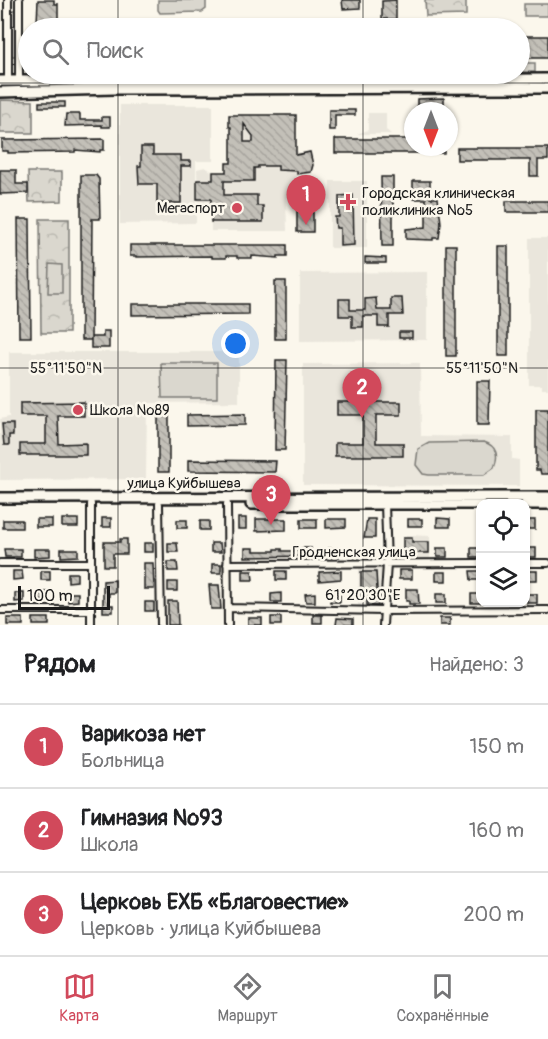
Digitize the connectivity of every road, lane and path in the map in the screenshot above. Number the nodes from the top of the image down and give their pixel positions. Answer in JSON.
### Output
{"nodes":[{"id":1,"x":8,"y":3,"type":"edge"},
{"id":2,"x":19,"y":3,"type":"edge"},
{"id":3,"x":530,"y":79,"type":"edge"},
{"id":4,"x":548,"y":79,"type":"edge"},
{"id":5,"x":4,"y":81,"type":"edge"},
{"id":6,"x":18,"y":83,"type":"edge"},
{"id":7,"x":39,"y":84,"type":"edge"},
{"id":8,"x":548,"y":88,"type":"edge"},
{"id":9,"x":43,"y":90,"type":"junction"},
{"id":10,"x":0,"y":92,"type":"edge"},
{"id":11,"x":14,"y":92,"type":"junction"},
{"id":12,"x":548,"y":497,"type":"edge"},
{"id":13,"x":0,"y":498,"type":"edge"},
{"id":14,"x":92,"y":501,"type":"junction"},
{"id":15,"x":159,"y":501,"type":"junction"},
{"id":16,"x":227,"y":501,"type":"junction"},
{"id":17,"x":385,"y":501,"type":"junction"},
{"id":18,"x":0,"y":504,"type":"edge"},
{"id":19,"x":476,"y":504,"type":"edge"},
{"id":20,"x":530,"y":504,"type":"edge"},
{"id":21,"x":548,"y":504,"type":"edge"},
{"id":22,"x":0,"y":563,"type":"edge"},
{"id":23,"x":91,"y":563,"type":"junction"},
{"id":24,"x":530,"y":563,"type":"edge"},
{"id":25,"x":548,"y":563,"type":"edge"},
{"id":26,"x":227,"y":564,"type":"junction"},
{"id":27,"x":387,"y":564,"type":"junction"},
{"id":28,"x":476,"y":564,"type":"edge"},
{"id":29,"x":228,"y":608,"type":"junction"},
{"id":30,"x":0,"y":610,"type":"edge"},
{"id":31,"x":91,"y":610,"type":"junction"},
{"id":32,"x":548,"y":610,"type":"edge"},
{"id":33,"x":383,"y":611,"type":"junction"},
{"id":34,"x":91,"y":625,"type":"edge"},
{"id":35,"x":161,"y":625,"type":"edge"},
{"id":36,"x":228,"y":625,"type":"edge"},
{"id":37,"x":383,"y":625,"type":"edge"}],
"edges":[{"from":1,"to":2,"type":"street"},
{"from":1,"to":5,"type":"street"},
{"from":3,"to":4,"type":"main road"},
{"from":5,"to":11,"type":"main road"},
{"from":6,"to":11,"type":"main road"},
{"from":7,"to":9,"type":"main road"},
{"from":8,"to":9,"type":"main road"},
{"from":9,"to":11,"type":"main road"},
{"from":10,"to":11,"type":"main road"},
{"from":12,"to":17,"type":"main road","name":"улица Куйбышева"},
{"from":13,"to":14,"type":"main road","name":"улица Куйбышева"},
{"from":14,"to":15,"type":"main road","name":"улица Куйбышева"},
{"from":14,"to":18,"type":"main road","name":"улица Куйбышева"},
{"from":14,"to":23,"type":"street"},
{"from":15,"to":16,"type":"main road","name":"улица Куйбышева"},
{"from":15,"to":35,"type":"street"},
{"from":16,"to":17,"type":"main road","name":"улица Куйбышева"},
{"from":16,"to":26,"type":"street"},
{"from":17,"to":19,"type":"main road","name":"улица Куйбышева"},
{"from":17,"to":27,"type":"street"},
{"from":20,"to":21,"type":"main road"},
{"from":22,"to":23,"type":"street"},
{"from":23,"to":31,"type":"street"},
{"from":24,"to":25,"type":"street"},
{"from":26,"to":27,"type":"street","name":"Гродненская улица"},
{"from":26,"to":29,"type":"street"},
{"from":27,"to":28,"type":"street","name":"Гродненская улица"},
{"from":27,"to":33,"type":"street"},
{"from":29,"to":33,"type":"street"},
{"from":29,"to":36,"type":"street"},
{"from":30,"to":31,"type":"street"},
{"from":31,"to":34,"type":"street"},
{"from":32,"to":33,"type":"street"},
{"from":33,"to":37,"type":"street"}]}
